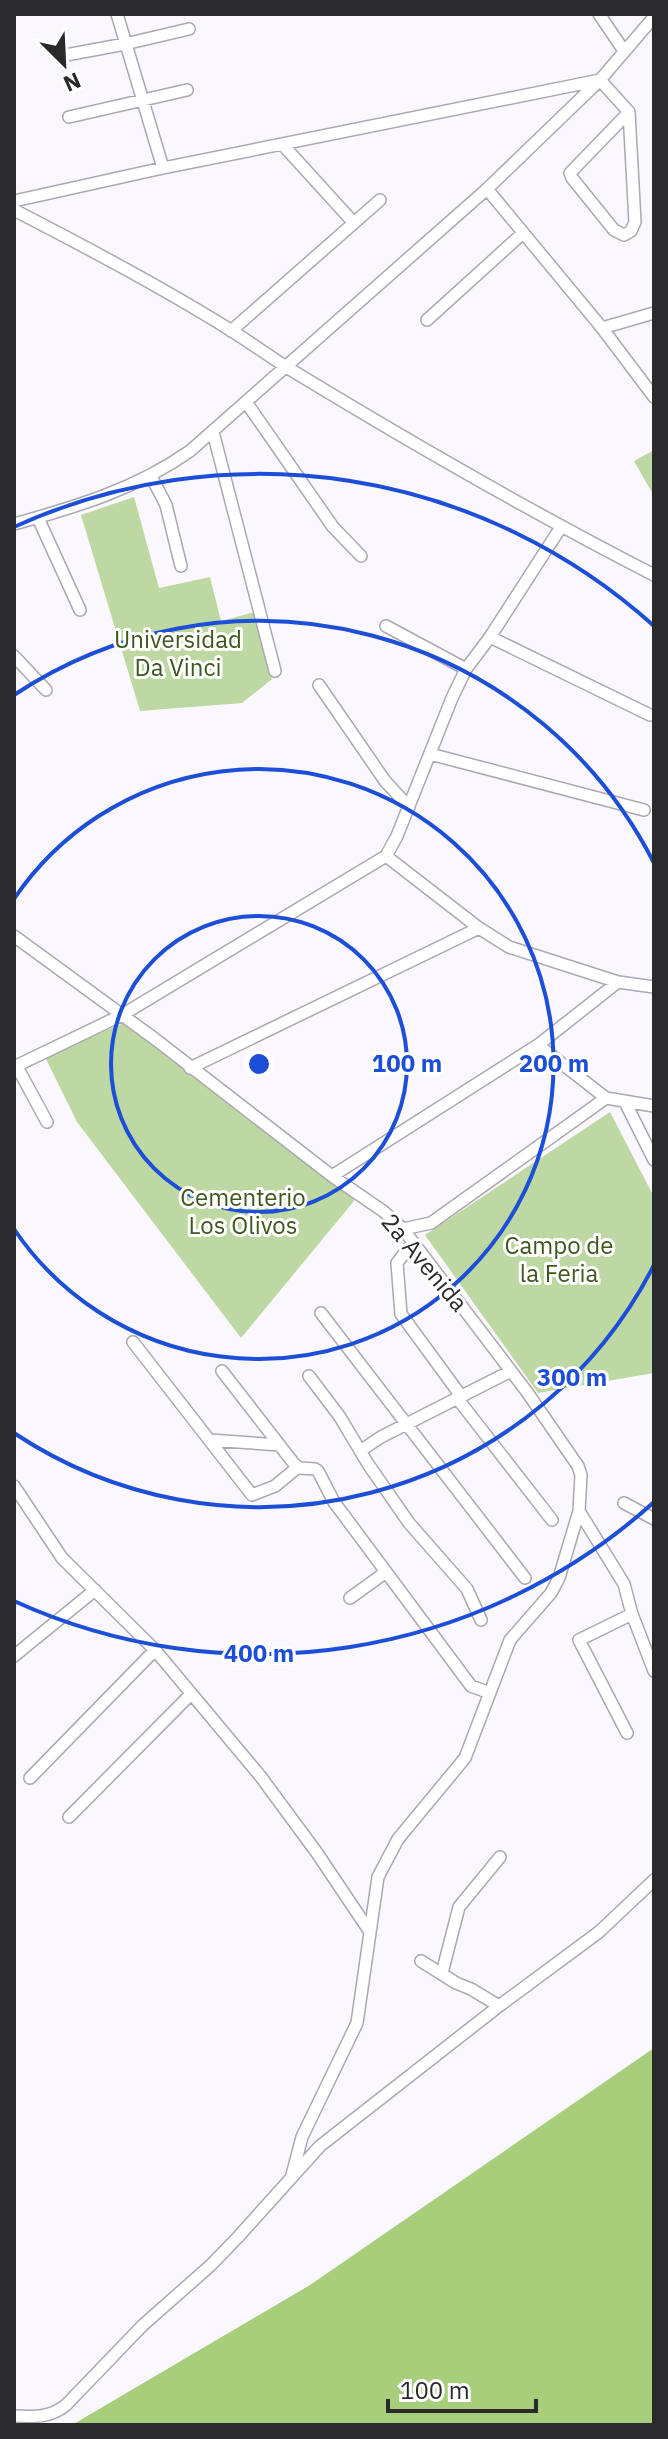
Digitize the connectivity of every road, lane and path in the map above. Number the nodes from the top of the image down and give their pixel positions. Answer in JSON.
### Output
{"nodes":[{"id":1,"x":117,"y":14,"type":"edge"},
{"id":2,"x":599,"y":14,"type":"edge"},
{"id":3,"x":654,"y":17,"type":"edge"},
{"id":4,"x":189,"y":29,"type":"dead end"},
{"id":5,"x":125,"y":44,"type":"junction"},
{"id":6,"x":624,"y":51,"type":"junction"},
{"id":7,"x":66,"y":55,"type":"dead end"},
{"id":8,"x":600,"y":80,"type":"junction"},
{"id":9,"x":187,"y":90,"type":"dead end"},
{"id":10,"x":142,"y":100,"type":"junction"},
{"id":11,"x":629,"y":112,"type":"junction"},
{"id":12,"x":69,"y":117,"type":"dead end"},
{"id":13,"x":282,"y":144,"type":"junction"},
{"id":14,"x":163,"y":168,"type":"junction"},
{"id":15,"x":487,"y":189,"type":"junction"},
{"id":16,"x":380,"y":200,"type":"dead end"},
{"id":17,"x":14,"y":201,"type":"edge"},
{"id":18,"x":14,"y":210,"type":"edge"},
{"id":19,"x":353,"y":222,"type":"junction"},
{"id":20,"x":523,"y":233,"type":"junction"},
{"id":21,"x":654,"y":313,"type":"edge"},
{"id":22,"x":427,"y":320,"type":"dead end"},
{"id":23,"x":602,"y":328,"type":"junction"},
{"id":24,"x":231,"y":331,"type":"junction"},
{"id":25,"x":285,"y":366,"type":"junction"},
{"id":26,"x":654,"y":397,"type":"edge"},
{"id":27,"x":246,"y":402,"type":"junction"},
{"id":28,"x":213,"y":432,"type":"junction"},
{"id":29,"x":151,"y":476,"type":"junction"},
{"id":30,"x":38,"y":518,"type":"junction"},
{"id":31,"x":14,"y":524,"type":"edge"},
{"id":32,"x":561,"y":527,"type":"junction"},
{"id":33,"x":361,"y":556,"type":"dead end"},
{"id":34,"x":181,"y":566,"type":"dead end"},
{"id":35,"x":654,"y":575,"type":"edge"},
{"id":36,"x":80,"y":610,"type":"dead end"},
{"id":37,"x":386,"y":626,"type":"dead end"},
{"id":38,"x":490,"y":637,"type":"junction"},
{"id":39,"x":14,"y":656,"type":"edge"},
{"id":40,"x":466,"y":669,"type":"junction"},
{"id":41,"x":275,"y":671,"type":"dead end"},
{"id":42,"x":319,"y":685,"type":"dead end"},
{"id":43,"x":46,"y":690,"type":"dead end"},
{"id":44,"x":650,"y":715,"type":"dead end"},
{"id":45,"x":430,"y":754,"type":"junction"},
{"id":46,"x":409,"y":807,"type":"junction"},
{"id":47,"x":644,"y":810,"type":"dead end"},
{"id":48,"x":386,"y":856,"type":"junction"},
{"id":49,"x":479,"y":928,"type":"junction"},
{"id":50,"x":14,"y":936,"type":"edge"},
{"id":51,"x":618,"y":982,"type":"junction"},
{"id":52,"x":654,"y":987,"type":"edge"},
{"id":53,"x":122,"y":1015,"type":"junction"},
{"id":54,"x":538,"y":1045,"type":"junction"},
{"id":55,"x":15,"y":1066,"type":"edge"},
{"id":56,"x":190,"y":1068,"type":"junction"},
{"id":57,"x":606,"y":1098,"type":"junction"},
{"id":58,"x":625,"y":1102,"type":"junction"},
{"id":59,"x":654,"y":1106,"type":"edge"},
{"id":60,"x":47,"y":1122,"type":"dead end"},
{"id":61,"x":654,"y":1160,"type":"edge"},
{"id":62,"x":332,"y":1176,"type":"junction"},
{"id":63,"x":403,"y":1229,"type":"junction"},
{"id":64,"x":413,"y":1242,"type":"junction"},
{"id":65,"x":321,"y":1313,"type":"dead end"},
{"id":66,"x":133,"y":1342,"type":"dead end"},
{"id":67,"x":222,"y":1371,"type":"dead end"},
{"id":68,"x":511,"y":1371,"type":"junction"},
{"id":69,"x":309,"y":1376,"type":"dead end"},
{"id":70,"x":459,"y":1397,"type":"junction"},
{"id":71,"x":407,"y":1424,"type":"junction"},
{"id":72,"x":210,"y":1440,"type":"junction"},
{"id":73,"x":279,"y":1445,"type":"junction"},
{"id":74,"x":360,"y":1451,"type":"junction"},
{"id":75,"x":298,"y":1467,"type":"junction"},
{"id":76,"x":14,"y":1486,"type":"edge"},
{"id":77,"x":624,"y":1503,"type":"dead end"},
{"id":78,"x":579,"y":1511,"type":"junction"},
{"id":79,"x":654,"y":1519,"type":"edge"},
{"id":80,"x":552,"y":1520,"type":"dead end"},
{"id":81,"x":386,"y":1572,"type":"junction"},
{"id":82,"x":525,"y":1578,"type":"dead end"},
{"id":83,"x":95,"y":1590,"type":"junction"},
{"id":84,"x":350,"y":1598,"type":"dead end"},
{"id":85,"x":632,"y":1614,"type":"junction"},
{"id":86,"x":481,"y":1620,"type":"dead end"},
{"id":87,"x":155,"y":1650,"type":"junction"},
{"id":88,"x":14,"y":1656,"type":"edge"},
{"id":89,"x":654,"y":1671,"type":"edge"},
{"id":90,"x":490,"y":1693,"type":"junction"},
{"id":91,"x":191,"y":1694,"type":"junction"},
{"id":92,"x":627,"y":1733,"type":"dead end"},
{"id":93,"x":30,"y":1778,"type":"dead end"},
{"id":94,"x":69,"y":1817,"type":"dead end"},
{"id":95,"x":500,"y":1857,"type":"dead end"},
{"id":96,"x":654,"y":1880,"type":"edge"},
{"id":97,"x":370,"y":1932,"type":"junction"},
{"id":98,"x":421,"y":1961,"type":"dead end"},
{"id":99,"x":442,"y":1973,"type":"junction"},
{"id":100,"x":499,"y":2006,"type":"junction"},
{"id":101,"x":292,"y":2175,"type":"junction"},
{"id":102,"x":14,"y":2416,"type":"edge"}],
"edges":[{"from":1,"to":5,"type":"street"},
{"from":2,"to":6,"type":"street"},
{"from":3,"to":6,"type":"street"},
{"from":4,"to":5,"type":"street"},
{"from":5,"to":7,"type":"street"},
{"from":5,"to":10,"type":"street"},
{"from":6,"to":8,"type":"street"},
{"from":8,"to":11,"type":"street"},
{"from":8,"to":13,"type":"street"},
{"from":8,"to":15,"type":"street"},
{"from":9,"to":10,"type":"street"},
{"from":10,"to":12,"type":"street"},
{"from":10,"to":14,"type":"street"},
{"from":11,"to":11,"type":"street"},
{"from":13,"to":14,"type":"street"},
{"from":13,"to":19,"type":"street"},
{"from":14,"to":17,"type":"street"},
{"from":15,"to":20,"type":"street"},
{"from":15,"to":25,"type":"street"},
{"from":16,"to":19,"type":"street"},
{"from":18,"to":24,"type":"street"},
{"from":19,"to":24,"type":"street"},
{"from":20,"to":22,"type":"street"},
{"from":20,"to":23,"type":"street"},
{"from":21,"to":23,"type":"street"},
{"from":23,"to":26,"type":"street"},
{"from":24,"to":25,"type":"street"},
{"from":25,"to":27,"type":"street"},
{"from":25,"to":32,"type":"street"},
{"from":27,"to":28,"type":"street"},
{"from":27,"to":33,"type":"street"},
{"from":28,"to":29,"type":"street"},
{"from":28,"to":41,"type":"street"},
{"from":29,"to":30,"type":"street"},
{"from":29,"to":34,"type":"street"},
{"from":30,"to":31,"type":"street"},
{"from":30,"to":36,"type":"street"},
{"from":32,"to":35,"type":"street"},
{"from":32,"to":38,"type":"street"},
{"from":37,"to":40,"type":"street"},
{"from":38,"to":40,"type":"street"},
{"from":38,"to":44,"type":"street"},
{"from":39,"to":43,"type":"street"},
{"from":40,"to":45,"type":"street"},
{"from":42,"to":46,"type":"street"},
{"from":45,"to":46,"type":"street"},
{"from":45,"to":47,"type":"street"},
{"from":46,"to":48,"type":"street"},
{"from":48,"to":49,"type":"street"},
{"from":48,"to":53,"type":"street"},
{"from":49,"to":51,"type":"street"},
{"from":49,"to":56,"type":"street"},
{"from":50,"to":53,"type":"street","name":"2a Avenida"},
{"from":51,"to":52,"type":"street"},
{"from":51,"to":54,"type":"street"},
{"from":53,"to":55,"type":"street"},
{"from":53,"to":56,"type":"street","name":"2a Avenida"},
{"from":54,"to":57,"type":"street"},
{"from":54,"to":62,"type":"street"},
{"from":55,"to":60,"type":"street"},
{"from":56,"to":62,"type":"street","name":"2a Avenida"},
{"from":57,"to":58,"type":"street"},
{"from":57,"to":63,"type":"street"},
{"from":58,"to":59,"type":"street"},
{"from":58,"to":61,"type":"street"},
{"from":62,"to":63,"type":"street","name":"2a Avenida"},
{"from":63,"to":64,"type":"street","name":"2a Avenida"},
{"from":64,"to":68,"type":"street","name":"2a Avenida"},
{"from":64,"to":70,"type":"street"},
{"from":65,"to":71,"type":"street"},
{"from":66,"to":72,"type":"street"},
{"from":67,"to":73,"type":"street"},
{"from":68,"to":70,"type":"street"},
{"from":68,"to":78,"type":"street","name":"2a Avenida"},
{"from":69,"to":74,"type":"street"},
{"from":70,"to":71,"type":"street"},
{"from":70,"to":80,"type":"street"},
{"from":71,"to":74,"type":"street"},
{"from":71,"to":82,"type":"street"},
{"from":72,"to":73,"type":"street"},
{"from":72,"to":75,"type":"street"},
{"from":73,"to":75,"type":"street"},
{"from":74,"to":86,"type":"street"},
{"from":75,"to":81,"type":"street"},
{"from":76,"to":83,"type":"street"},
{"from":77,"to":79,"type":"street"},
{"from":78,"to":85,"type":"street"},
{"from":78,"to":90,"type":"street","name":"2a Avenida"},
{"from":81,"to":84,"type":"street"},
{"from":81,"to":90,"type":"street"},
{"from":83,"to":87,"type":"street"},
{"from":83,"to":88,"type":"street"},
{"from":85,"to":89,"type":"street"},
{"from":85,"to":92,"type":"street"},
{"from":87,"to":91,"type":"street"},
{"from":87,"to":93,"type":"street"},
{"from":90,"to":97,"type":"street","name":"2a Avenida"},
{"from":91,"to":94,"type":"street"},
{"from":91,"to":97,"type":"street"},
{"from":95,"to":99,"type":"street"},
{"from":96,"to":100,"type":"street"},
{"from":97,"to":101,"type":"street","name":"2a Avenida"},
{"from":98,"to":99,"type":"street"},
{"from":99,"to":100,"type":"street"},
{"from":100,"to":101,"type":"street"},
{"from":101,"to":102,"type":"street"}]}
